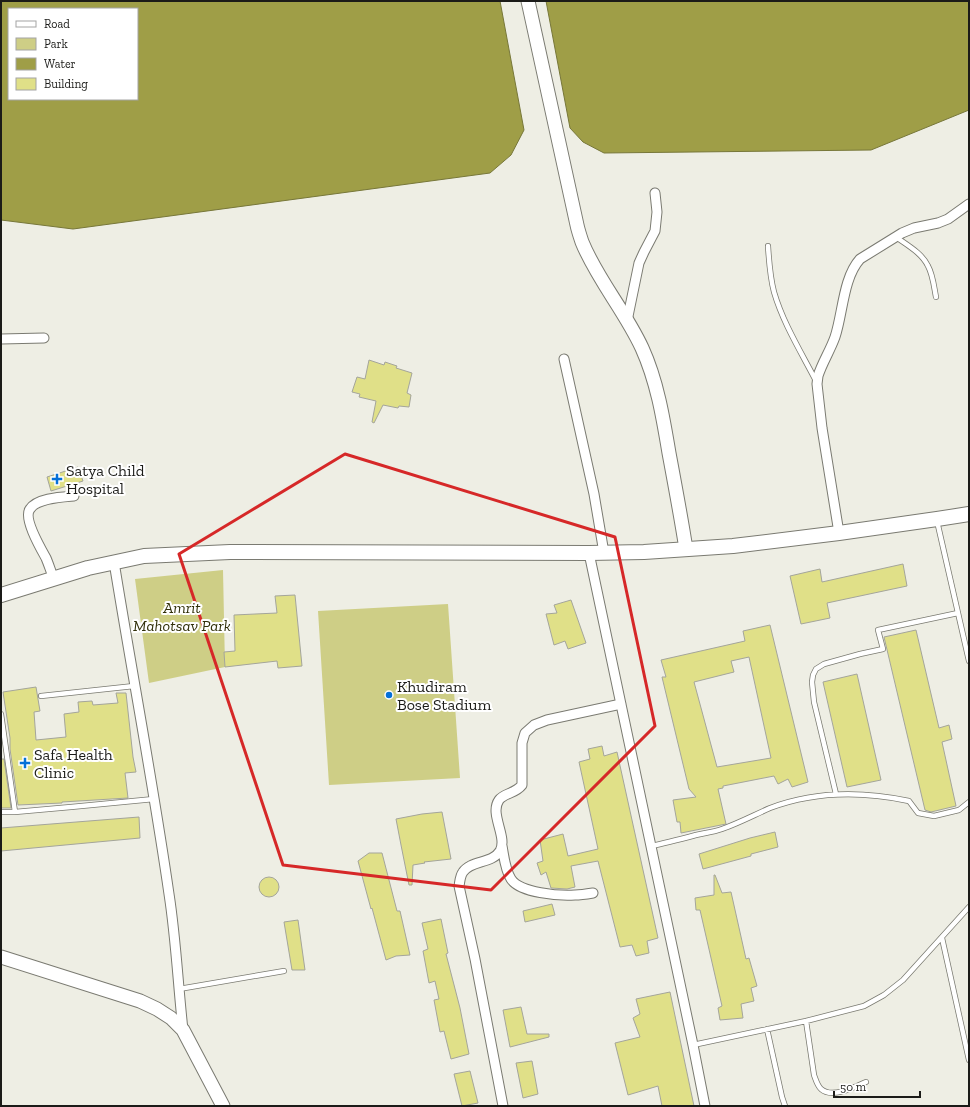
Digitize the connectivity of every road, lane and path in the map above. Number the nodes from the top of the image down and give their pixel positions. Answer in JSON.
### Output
{"nodes":[{"id":1,"x":528,"y":1,"type":"edge"},
{"id":2,"x":655,"y":193,"type":"dead end"},
{"id":3,"x":969,"y":204,"type":"edge"},
{"id":4,"x":896,"y":237,"type":"junction"},
{"id":5,"x":768,"y":246,"type":"dead end"},
{"id":6,"x":936,"y":297,"type":"dead end"},
{"id":7,"x":627,"y":321,"type":"junction"},
{"id":8,"x":44,"y":338,"type":"dead end"},
{"id":9,"x":1,"y":340,"type":"edge"},
{"id":10,"x":564,"y":358,"type":"dead end"},
{"id":11,"x":817,"y":384,"type":"junction"},
{"id":12,"x":74,"y":496,"type":"dead end"},
{"id":13,"x":969,"y":514,"type":"edge"},
{"id":14,"x":937,"y":519,"type":"junction"},
{"id":15,"x":839,"y":533,"type":"junction"},
{"id":16,"x":686,"y":549,"type":"junction"},
{"id":17,"x":589,"y":553,"type":"junction"},
{"id":18,"x":604,"y":553,"type":"junction"},
{"id":19,"x":114,"y":562,"type":"junction"},
{"id":20,"x":54,"y":579,"type":"junction"},
{"id":21,"x":1,"y":595,"type":"edge"},
{"id":22,"x":958,"y":613,"type":"junction"},
{"id":23,"x":967,"y":644,"type":"edge"},
{"id":24,"x":969,"y":661,"type":"edge"},
{"id":25,"x":134,"y":686,"type":"junction"},
{"id":26,"x":41,"y":696,"type":"dead end"},
{"id":27,"x":621,"y":704,"type":"junction"},
{"id":28,"x":1,"y":714,"type":"edge"},
{"id":29,"x":836,"y":794,"type":"junction"},
{"id":30,"x":154,"y":799,"type":"junction"},
{"id":31,"x":969,"y":802,"type":"edge"},
{"id":32,"x":1,"y":812,"type":"edge"},
{"id":33,"x":15,"y":812,"type":"junction"},
{"id":34,"x":502,"y":846,"type":"junction"},
{"id":35,"x":651,"y":846,"type":"junction"},
{"id":36,"x":593,"y":893,"type":"dead end"},
{"id":37,"x":969,"y":907,"type":"edge"},
{"id":38,"x":942,"y":938,"type":"junction"},
{"id":39,"x":1,"y":957,"type":"edge"},
{"id":40,"x":284,"y":971,"type":"dead end"},
{"id":41,"x":180,"y":989,"type":"junction"},
{"id":42,"x":806,"y":1021,"type":"junction"},
{"id":43,"x":767,"y":1029,"type":"junction"},
{"id":44,"x":183,"y":1030,"type":"junction"},
{"id":45,"x":693,"y":1044,"type":"junction"},
{"id":46,"x":969,"y":1060,"type":"edge"},
{"id":47,"x":866,"y":1082,"type":"dead end"},
{"id":48,"x":223,"y":1106,"type":"edge"},
{"id":49,"x":503,"y":1106,"type":"edge"},
{"id":50,"x":705,"y":1106,"type":"edge"},
{"id":51,"x":785,"y":1106,"type":"edge"}],
"edges":[{"from":1,"to":7,"type":"street"},
{"from":2,"to":7,"type":"street"},
{"from":3,"to":4,"type":"street"},
{"from":4,"to":6,"type":"lane"},
{"from":4,"to":11,"type":"street"},
{"from":5,"to":11,"type":"lane"},
{"from":7,"to":16,"type":"street"},
{"from":8,"to":9,"type":"street"},
{"from":10,"to":18,"type":"street"},
{"from":11,"to":15,"type":"street"},
{"from":12,"to":20,"type":"street"},
{"from":13,"to":14,"type":"main road"},
{"from":14,"to":15,"type":"main road"},
{"from":14,"to":22,"type":"lane"},
{"from":15,"to":16,"type":"main road"},
{"from":16,"to":18,"type":"main road"},
{"from":17,"to":18,"type":"main road"},
{"from":17,"to":19,"type":"main road"},
{"from":17,"to":27,"type":"street"},
{"from":19,"to":20,"type":"main road"},
{"from":19,"to":25,"type":"street"},
{"from":20,"to":21,"type":"main road"},
{"from":22,"to":23,"type":"lane"},
{"from":22,"to":29,"type":"lane"},
{"from":23,"to":24,"type":"lane"},
{"from":25,"to":26,"type":"lane"},
{"from":25,"to":30,"type":"street"},
{"from":27,"to":34,"type":"street"},
{"from":27,"to":35,"type":"street"},
{"from":28,"to":33,"type":"lane"},
{"from":29,"to":31,"type":"lane"},
{"from":29,"to":35,"type":"lane"},
{"from":30,"to":33,"type":"lane"},
{"from":30,"to":41,"type":"street"},
{"from":32,"to":33,"type":"lane"},
{"from":34,"to":36,"type":"street"},
{"from":34,"to":49,"type":"street"},
{"from":35,"to":45,"type":"street"},
{"from":37,"to":38,"type":"lane"},
{"from":38,"to":42,"type":"lane"},
{"from":38,"to":46,"type":"lane"},
{"from":39,"to":44,"type":"street"},
{"from":40,"to":41,"type":"lane"},
{"from":41,"to":44,"type":"street"},
{"from":42,"to":43,"type":"lane"},
{"from":42,"to":47,"type":"lane"},
{"from":43,"to":45,"type":"lane"},
{"from":43,"to":51,"type":"lane"},
{"from":44,"to":48,"type":"street"},
{"from":45,"to":50,"type":"street"}]}
